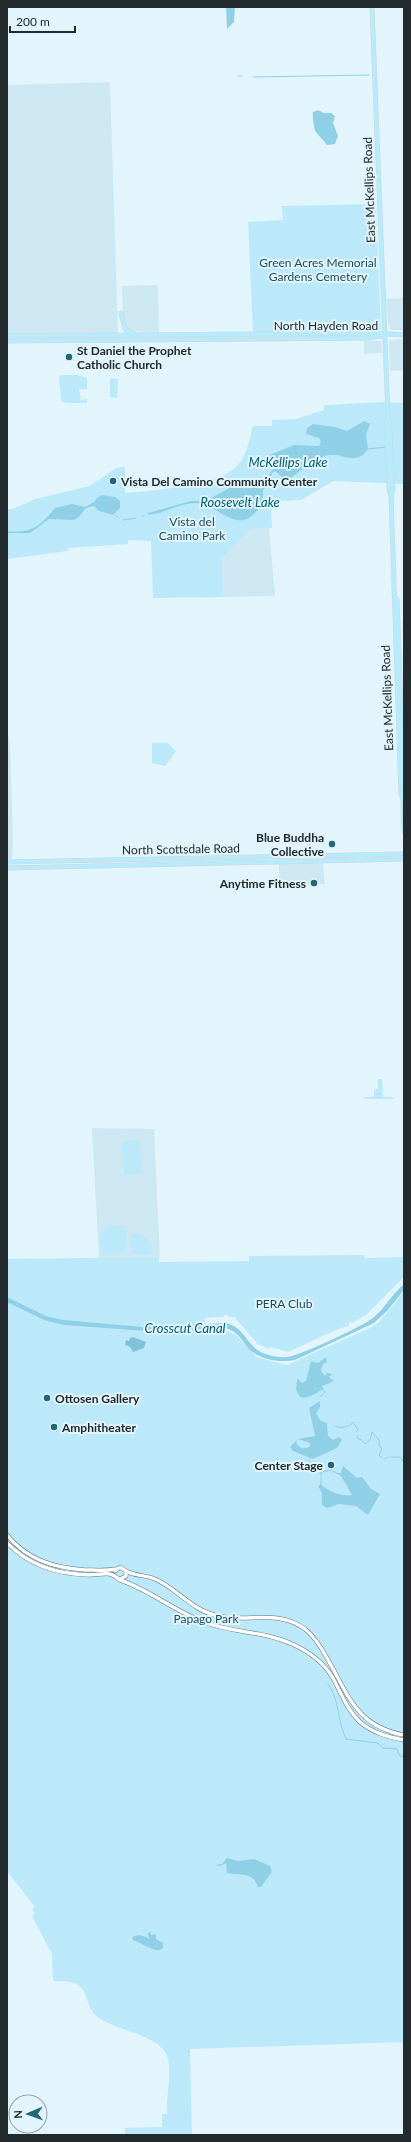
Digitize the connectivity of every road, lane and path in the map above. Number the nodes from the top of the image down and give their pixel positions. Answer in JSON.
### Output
{"nodes":[{"id":1,"x":372,"y":7,"type":"edge"},
{"id":2,"x":121,"y":313,"type":"dead end"},
{"id":3,"x":141,"y":335,"type":"junction"},
{"id":4,"x":385,"y":335,"type":"junction"},
{"id":5,"x":404,"y":335,"type":"edge"},
{"id":6,"x":7,"y":336,"type":"edge"},
{"id":7,"x":7,"y":340,"type":"edge"},
{"id":8,"x":394,"y":597,"type":"junction"},
{"id":9,"x":404,"y":788,"type":"edge"},
{"id":10,"x":403,"y":797,"type":"edge"},
{"id":11,"x":404,"y":831,"type":"edge"},
{"id":12,"x":404,"y":854,"type":"edge"},
{"id":13,"x":404,"y":859,"type":"edge"},
{"id":14,"x":7,"y":862,"type":"edge"},
{"id":15,"x":7,"y":868,"type":"edge"},
{"id":16,"x":7,"y":1535,"type":"edge"},
{"id":17,"x":7,"y":1543,"type":"edge"},
{"id":18,"x":116,"y":1569,"type":"junction"},
{"id":19,"x":126,"y":1571,"type":"junction"},
{"id":20,"x":117,"y":1578,"type":"junction"},
{"id":21,"x":404,"y":1735,"type":"edge"},
{"id":22,"x":404,"y":1740,"type":"edge"}],
"edges":[{"from":1,"to":4,"type":"main road","name":"East McKellips Road"},
{"from":2,"to":3,"type":"main road"},
{"from":3,"to":4,"type":"main road","name":"North Hayden Road"},
{"from":3,"to":6,"type":"main road","name":"North Hayden Road"},
{"from":4,"to":5,"type":"main road"},
{"from":4,"to":7,"type":"main road","name":"North Hayden Road"},
{"from":4,"to":8,"type":"main road","name":"East McKellips Road"},
{"from":8,"to":9,"type":"main road","name":"East McKellips Road"},
{"from":8,"to":10,"type":"main road","name":"East McKellips Road"},
{"from":10,"to":11,"type":"main road","name":"East McKellips Road"},
{"from":12,"to":14,"type":"main road","name":"North Scottsdale Road"},
{"from":13,"to":15,"type":"main road","name":"North Scottsdale Road"},
{"from":16,"to":18,"type":"main road"},
{"from":17,"to":20,"type":"main road"},
{"from":18,"to":19,"type":"main road"},
{"from":18,"to":20,"type":"main road"},
{"from":19,"to":20,"type":"main road"},
{"from":19,"to":21,"type":"main road"},
{"from":20,"to":22,"type":"main road"}]}
